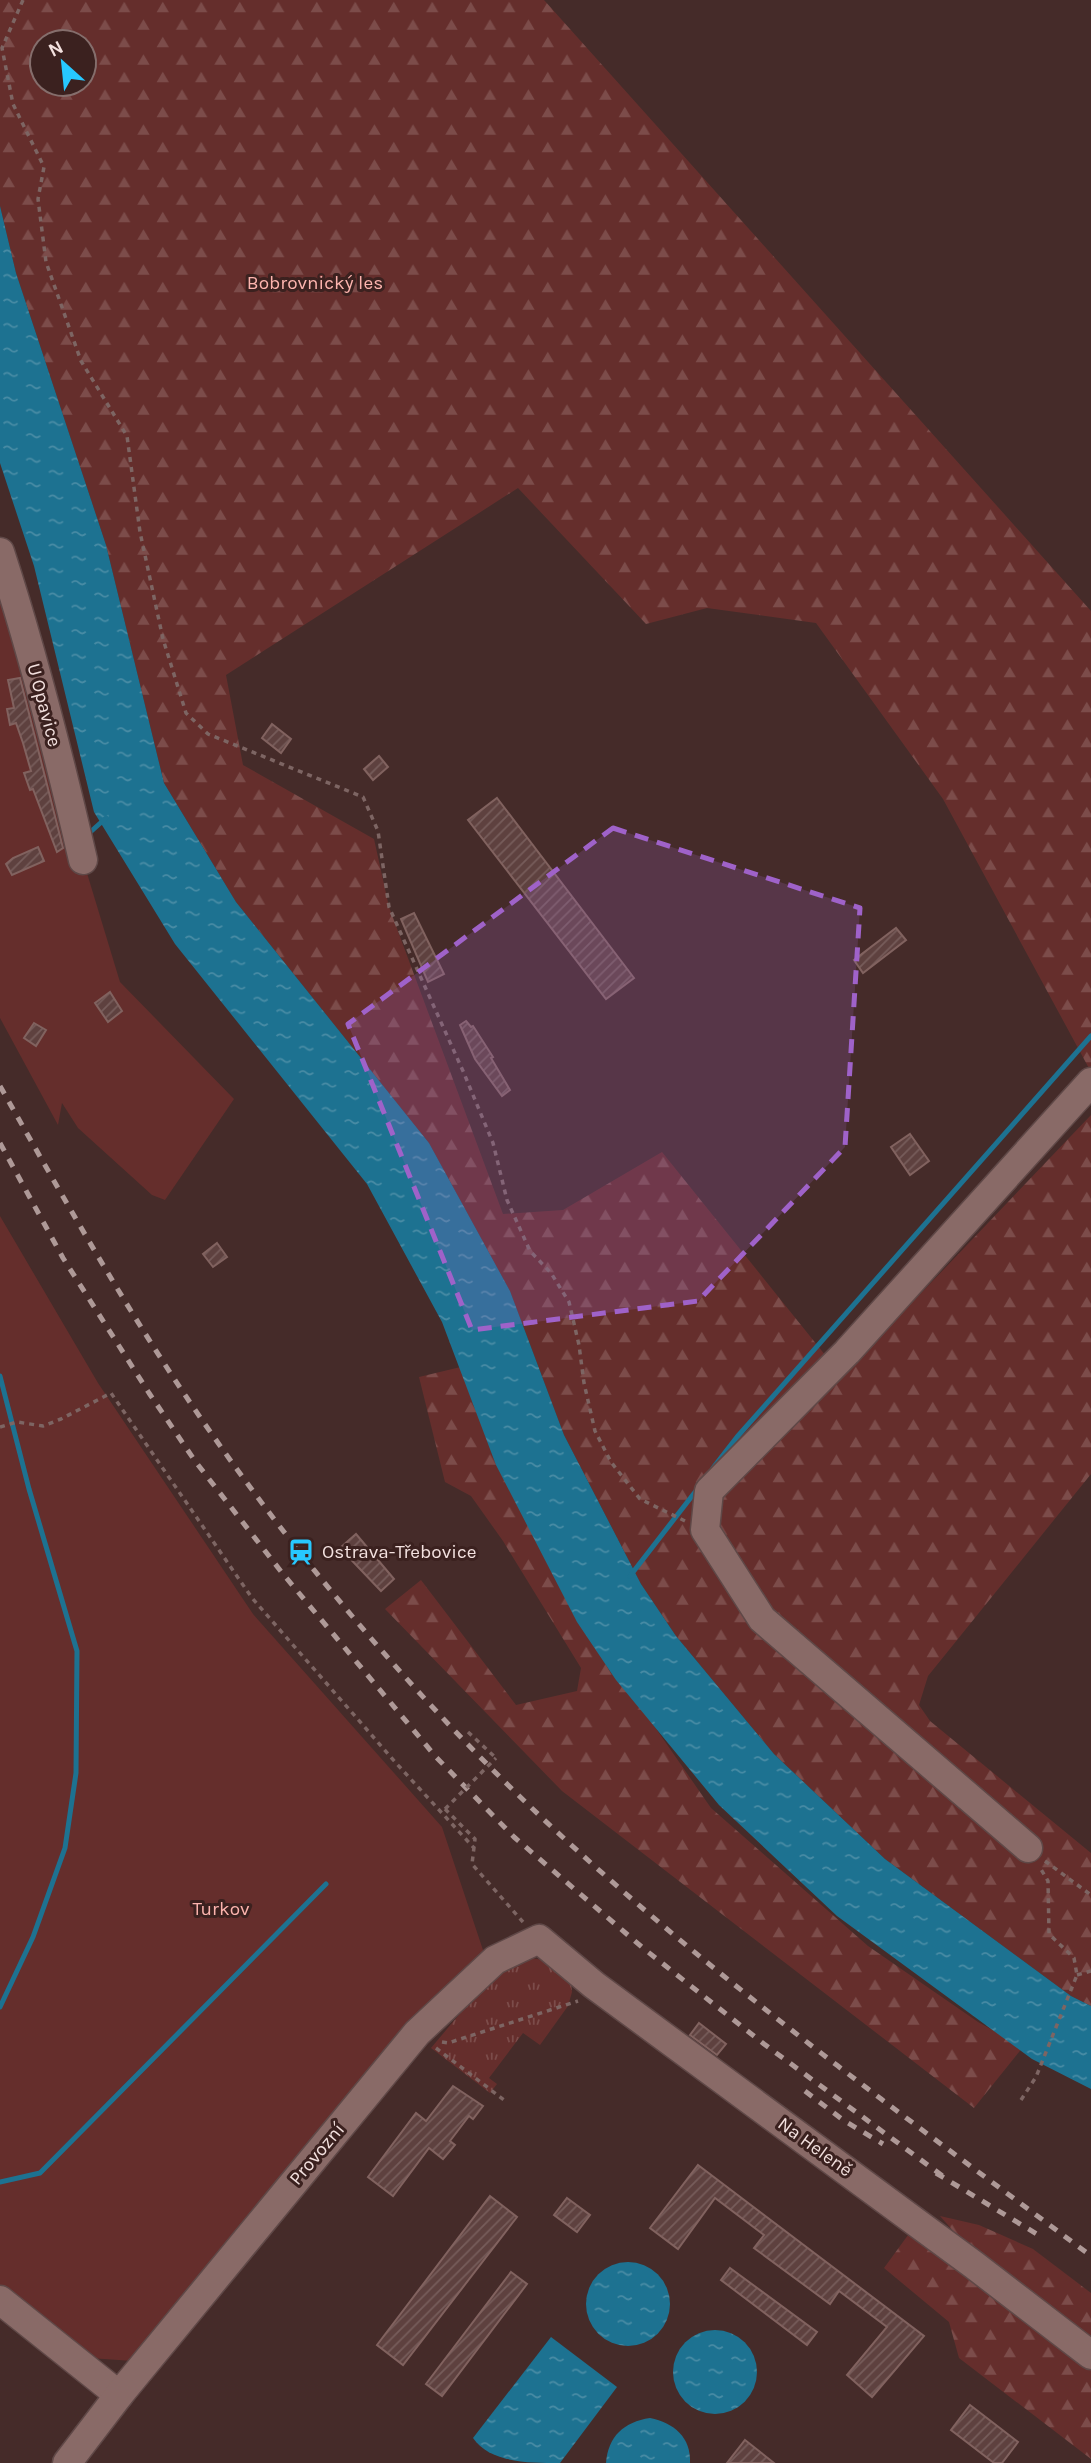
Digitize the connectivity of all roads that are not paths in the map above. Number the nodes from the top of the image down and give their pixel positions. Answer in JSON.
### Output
{"nodes":[{"id":1,"x":0,"y":552,"type":"edge"},
{"id":2,"x":83,"y":860,"type":"dead end"},
{"id":3,"x":1091,"y":1082,"type":"edge"},
{"id":4,"x":1028,"y":1848,"type":"road end"},
{"id":5,"x":539,"y":1939,"type":"joint"},
{"id":6,"x":0,"y":2300,"type":"edge"},
{"id":7,"x":1091,"y":2355,"type":"edge"},
{"id":8,"x":119,"y":2395,"type":"junction"},
{"id":9,"x":67,"y":2463,"type":"edge"}],
"edges":[{"from":1,"to":2,"type":"street","name":"U Opavice"},
{"from":3,"to":4,"type":"street"},
{"from":5,"to":7,"type":"street","name":"Na Heleně"},
{"from":5,"to":8,"type":"street","name":"Provozní"},
{"from":6,"to":8,"type":"street"},
{"from":8,"to":9,"type":"street","name":"Provozní"}]}
